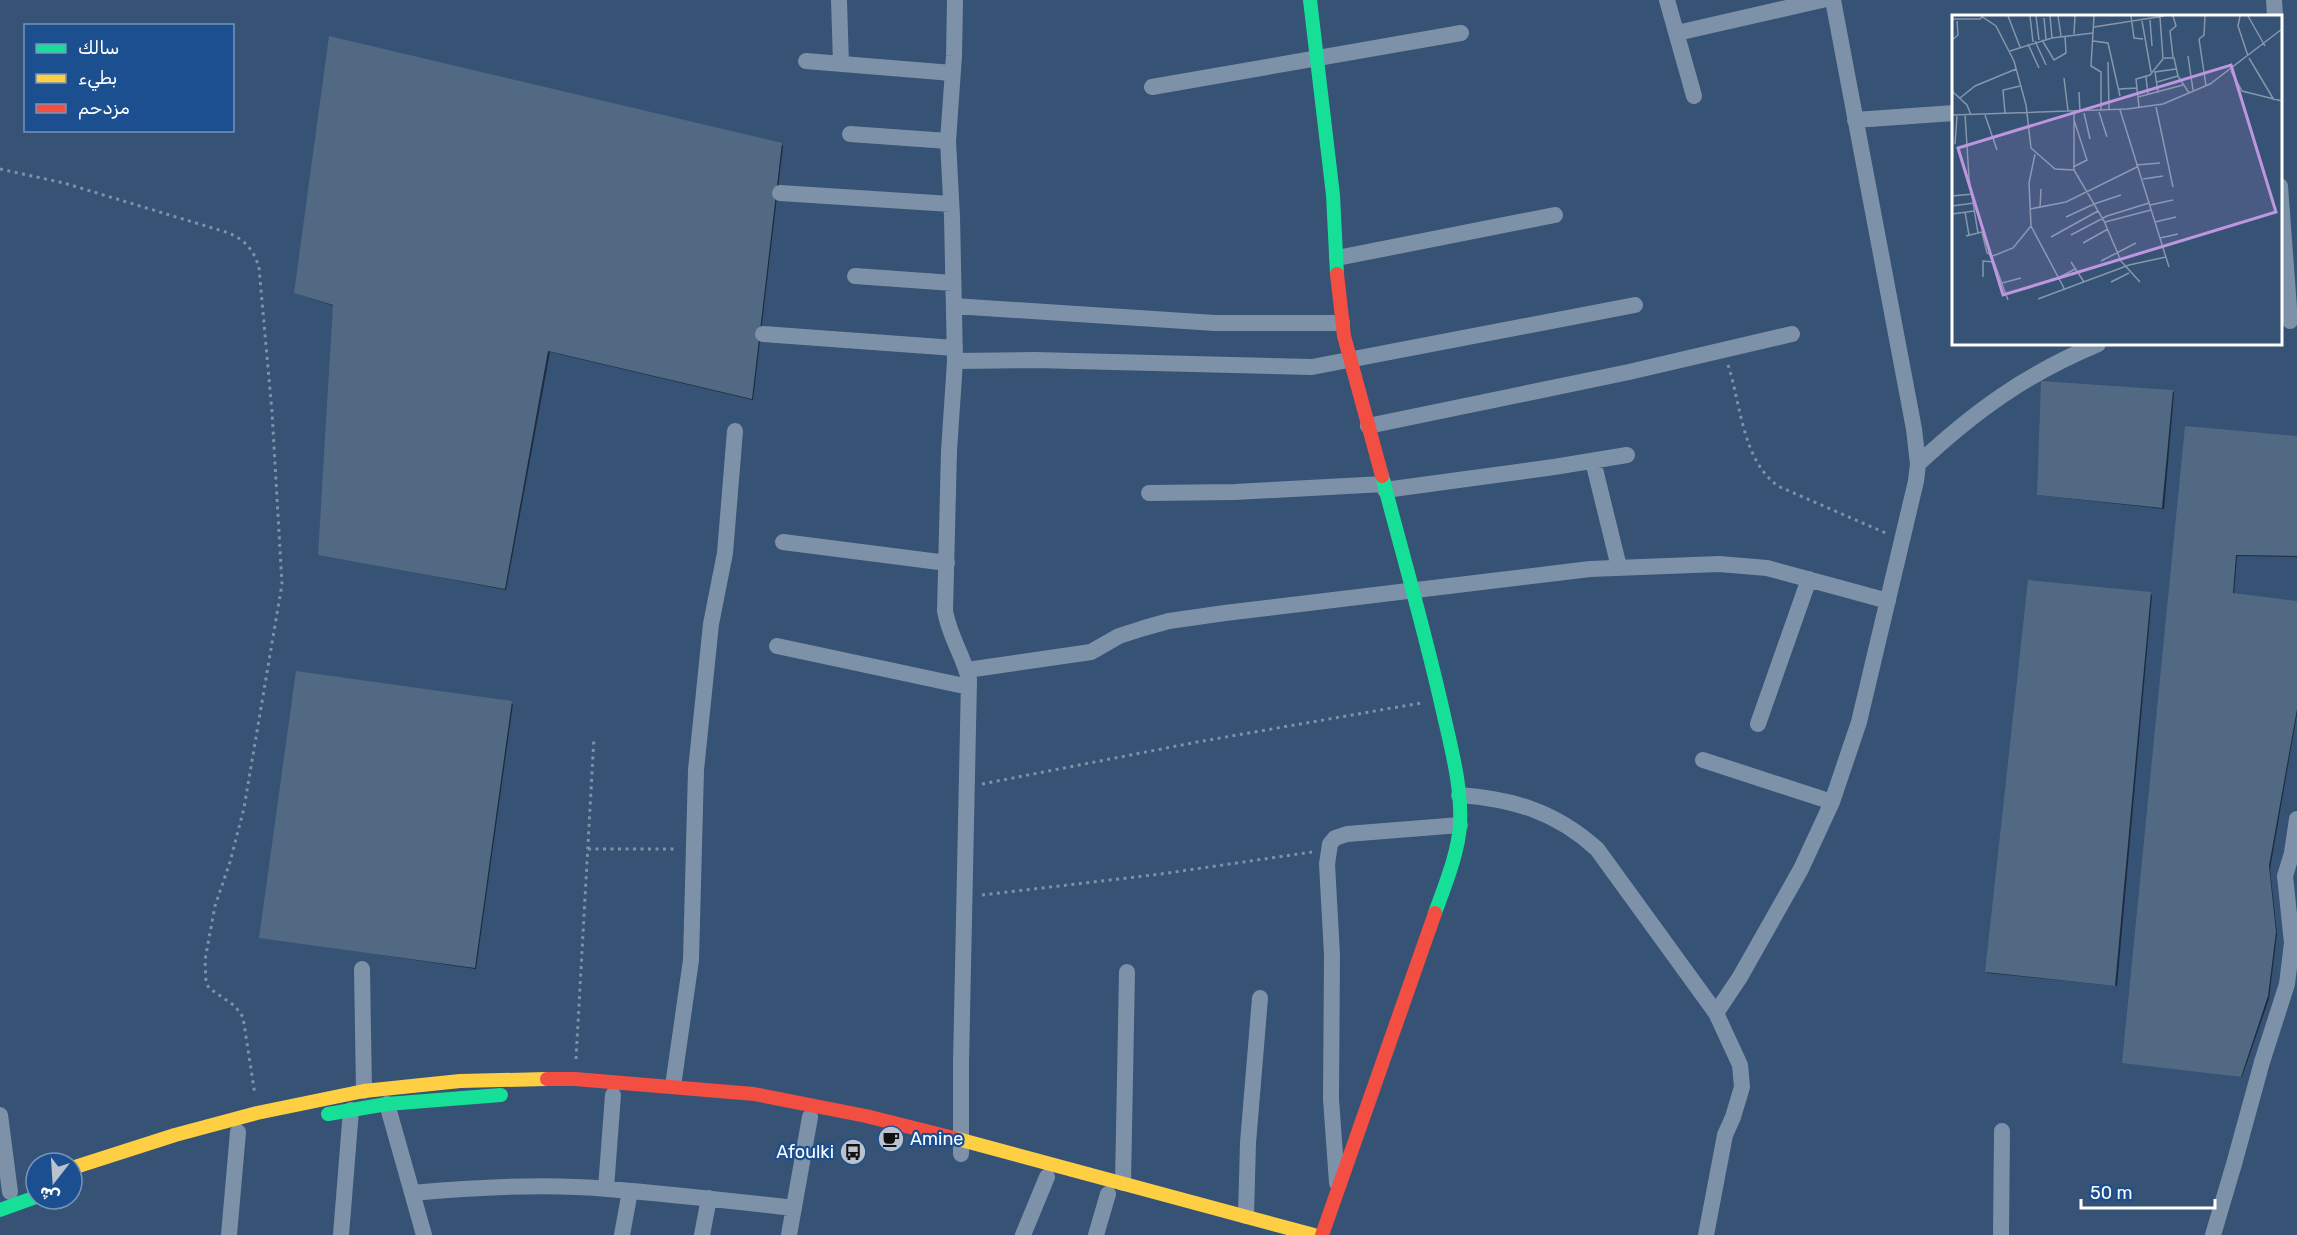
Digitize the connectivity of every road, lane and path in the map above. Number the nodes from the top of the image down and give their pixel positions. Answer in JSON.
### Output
{"nodes":[{"id":1,"x":839,"y":0,"type":"edge"},
{"id":2,"x":955,"y":0,"type":"edge"},
{"id":3,"x":1310,"y":0,"type":"edge"},
{"id":4,"x":1667,"y":0,"type":"edge"},
{"id":5,"x":1822,"y":0,"type":"edge"},
{"id":6,"x":1833,"y":0,"type":"edge"},
{"id":7,"x":2274,"y":0,"type":"edge"},
{"id":8,"x":2275,"y":15,"type":"edge"},
{"id":9,"x":1461,"y":33,"type":"dead end"},
{"id":10,"x":1677,"y":33,"type":"junction"},
{"id":11,"x":1318,"y":59,"type":"junction"},
{"id":12,"x":806,"y":61,"type":"dead end"},
{"id":13,"x":841,"y":64,"type":"junction"},
{"id":14,"x":952,"y":73,"type":"junction"},
{"id":15,"x":1152,"y":87,"type":"dead end"},
{"id":16,"x":1694,"y":96,"type":"dead end"},
{"id":17,"x":1952,"y":113,"type":"edge"},
{"id":18,"x":1855,"y":120,"type":"junction"},
{"id":19,"x":850,"y":134,"type":"dead end"},
{"id":20,"x":948,"y":141,"type":"junction"},
{"id":21,"x":0,"y":169,"type":"edge"},
{"id":22,"x":780,"y":193,"type":"dead end"},
{"id":23,"x":2282,"y":203,"type":"edge"},
{"id":24,"x":951,"y":204,"type":"junction"},
{"id":25,"x":1555,"y":215,"type":"dead end"},
{"id":26,"x":1337,"y":258,"type":"junction"},
{"id":27,"x":855,"y":276,"type":"dead end"},
{"id":28,"x":2291,"y":279,"type":"edge"},
{"id":29,"x":953,"y":283,"type":"junction"},
{"id":30,"x":1635,"y":304,"type":"dead end"},
{"id":31,"x":954,"y":306,"type":"junction"},
{"id":32,"x":2289,"y":321,"type":"edge"},
{"id":33,"x":1342,"y":323,"type":"junction"},
{"id":34,"x":763,"y":334,"type":"dead end"},
{"id":35,"x":1792,"y":334,"type":"dead end"},
{"id":36,"x":2096,"y":345,"type":"edge"},
{"id":37,"x":1724,"y":350,"type":"junction"},
{"id":38,"x":955,"y":355,"type":"junction"},
{"id":39,"x":1350,"y":359,"type":"junction"},
{"id":40,"x":1368,"y":426,"type":"junction"},
{"id":41,"x":735,"y":431,"type":"dead end"},
{"id":42,"x":1627,"y":455,"type":"dead end"},
{"id":43,"x":1593,"y":461,"type":"junction"},
{"id":44,"x":1918,"y":464,"type":"junction"},
{"id":45,"x":1384,"y":487,"type":"junction"},
{"id":46,"x":1149,"y":493,"type":"dead end"},
{"id":47,"x":783,"y":542,"type":"dead end"},
{"id":48,"x":1903,"y":542,"type":"junction"},
{"id":49,"x":947,"y":563,"type":"junction"},
{"id":50,"x":1619,"y":567,"type":"junction"},
{"id":51,"x":1809,"y":579,"type":"junction"},
{"id":52,"x":1412,"y":590,"type":"junction"},
{"id":53,"x":1888,"y":601,"type":"junction"},
{"id":54,"x":777,"y":646,"type":"dead end"},
{"id":55,"x":968,"y":678,"type":"junction"},
{"id":56,"x":1441,"y":700,"type":"junction"},
{"id":57,"x":1758,"y":724,"type":"dead end"},
{"id":58,"x":594,"y":737,"type":"dead end"},
{"id":59,"x":1703,"y":760,"type":"dead end"},
{"id":60,"x":968,"y":787,"type":"junction"},
{"id":61,"x":1460,"y":795,"type":"junction"},
{"id":62,"x":1832,"y":802,"type":"junction"},
{"id":63,"x":2297,"y":819,"type":"edge"},
{"id":64,"x":1460,"y":825,"type":"junction"},
{"id":65,"x":588,"y":849,"type":"junction"},
{"id":66,"x":694,"y":849,"type":"junction"},
{"id":67,"x":1328,"y":849,"type":"junction"},
{"id":68,"x":2295,"y":853,"type":"edge"},
{"id":69,"x":965,"y":897,"type":"junction"},
{"id":70,"x":362,"y":969,"type":"dead end"},
{"id":71,"x":1127,"y":972,"type":"dead end"},
{"id":72,"x":2292,"y":985,"type":"edge"},
{"id":73,"x":1260,"y":998,"type":"dead end"},
{"id":74,"x":1716,"y":1013,"type":"junction"},
{"id":75,"x":575,"y":1079,"type":"junction"},
{"id":76,"x":673,"y":1086,"type":"junction"},
{"id":77,"x":364,"y":1091,"type":"junction"},
{"id":78,"x":516,"y":1094,"type":"dead end"},
{"id":79,"x":590,"y":1094,"type":"dead end"},
{"id":80,"x":613,"y":1095,"type":"junction"},
{"id":81,"x":387,"y":1104,"type":"junction"},
{"id":82,"x":740,"y":1107,"type":"dead end"},
{"id":83,"x":351,"y":1110,"type":"junction"},
{"id":84,"x":760,"y":1110,"type":"dead end"},
{"id":85,"x":257,"y":1113,"type":"junction"},
{"id":86,"x":0,"y":1114,"type":"edge"},
{"id":87,"x":318,"y":1115,"type":"dead end"},
{"id":88,"x":810,"y":1117,"type":"junction"},
{"id":89,"x":296,"y":1119,"type":"dead end"},
{"id":90,"x":2002,"y":1131,"type":"dead end"},
{"id":91,"x":238,"y":1132,"type":"junction"},
{"id":92,"x":961,"y":1147,"type":"junction"},
{"id":93,"x":84,"y":1170,"type":"edge"},
{"id":94,"x":84,"y":1172,"type":"edge"},
{"id":95,"x":1047,"y":1177,"type":"junction"},
{"id":96,"x":24,"y":1186,"type":"edge"},
{"id":97,"x":606,"y":1188,"type":"junction"},
{"id":98,"x":1338,"y":1188,"type":"junction"},
{"id":99,"x":630,"y":1191,"type":"junction"},
{"id":100,"x":1117,"y":1191,"type":"junction"},
{"id":101,"x":5,"y":1193,"type":"edge"},
{"id":102,"x":412,"y":1193,"type":"junction"},
{"id":103,"x":709,"y":1198,"type":"junction"},
{"id":104,"x":24,"y":1201,"type":"edge"},
{"id":105,"x":794,"y":1208,"type":"junction"},
{"id":106,"x":0,"y":1210,"type":"edge"},
{"id":107,"x":1246,"y":1216,"type":"junction"},
{"id":108,"x":229,"y":1235,"type":"edge"},
{"id":109,"x":340,"y":1235,"type":"edge"},
{"id":110,"x":423,"y":1235,"type":"edge"},
{"id":111,"x":622,"y":1235,"type":"edge"},
{"id":112,"x":702,"y":1235,"type":"edge"},
{"id":113,"x":789,"y":1235,"type":"edge"},
{"id":114,"x":1023,"y":1235,"type":"edge"},
{"id":115,"x":1096,"y":1235,"type":"edge"},
{"id":116,"x":1314,"y":1235,"type":"edge"},
{"id":117,"x":1322,"y":1235,"type":"edge"},
{"id":118,"x":1706,"y":1235,"type":"edge"},
{"id":119,"x":2001,"y":1235,"type":"edge"},
{"id":120,"x":2213,"y":1235,"type":"edge"}],
"edges":[{"from":1,"to":13,"type":"street"},
{"from":2,"to":14,"type":"street"},
{"from":3,"to":11,"type":"main road"},
{"from":4,"to":10,"type":"street"},
{"from":5,"to":10,"type":"street"},
{"from":6,"to":18,"type":"street"},
{"from":7,"to":8,"type":"street"},
{"from":9,"to":11,"type":"street"},
{"from":10,"to":16,"type":"street"},
{"from":11,"to":15,"type":"street"},
{"from":11,"to":26,"type":"main road"},
{"from":12,"to":13,"type":"street"},
{"from":13,"to":14,"type":"street"},
{"from":14,"to":20,"type":"street"},
{"from":17,"to":18,"type":"street"},
{"from":18,"to":44,"type":"street"},
{"from":19,"to":20,"type":"street"},
{"from":20,"to":24,"type":"street"},
{"from":21,"to":85,"type":"path"},
{"from":22,"to":24,"type":"street"},
{"from":23,"to":28,"type":"street"},
{"from":24,"to":29,"type":"street"},
{"from":25,"to":26,"type":"street"},
{"from":26,"to":33,"type":"main road"},
{"from":27,"to":29,"type":"street"},
{"from":28,"to":32,"type":"street"},
{"from":29,"to":31,"type":"street"},
{"from":30,"to":39,"type":"street"},
{"from":31,"to":33,"type":"street"},
{"from":31,"to":38,"type":"street"},
{"from":33,"to":39,"type":"main road"},
{"from":34,"to":38,"type":"street"},
{"from":35,"to":37,"type":"street"},
{"from":36,"to":44,"type":"street"},
{"from":37,"to":40,"type":"street"},
{"from":37,"to":48,"type":"path"},
{"from":38,"to":39,"type":"street"},
{"from":38,"to":49,"type":"street"},
{"from":39,"to":40,"type":"main road"},
{"from":40,"to":45,"type":"main road"},
{"from":41,"to":66,"type":"street"},
{"from":42,"to":43,"type":"street"},
{"from":43,"to":45,"type":"street"},
{"from":43,"to":50,"type":"street"},
{"from":44,"to":48,"type":"street"},
{"from":45,"to":46,"type":"street"},
{"from":45,"to":52,"type":"main road"},
{"from":47,"to":49,"type":"street"},
{"from":48,"to":53,"type":"street"},
{"from":49,"to":55,"type":"street"},
{"from":50,"to":51,"type":"street"},
{"from":50,"to":52,"type":"street"},
{"from":51,"to":53,"type":"street"},
{"from":51,"to":57,"type":"street"},
{"from":52,"to":55,"type":"street"},
{"from":52,"to":56,"type":"main road"},
{"from":53,"to":62,"type":"street"},
{"from":54,"to":55,"type":"street"},
{"from":55,"to":60,"type":"street"},
{"from":56,"to":60,"type":"path"},
{"from":56,"to":61,"type":"main road"},
{"from":58,"to":65,"type":"path"},
{"from":59,"to":62,"type":"street"},
{"from":60,"to":69,"type":"street"},
{"from":61,"to":64,"type":"main road"},
{"from":61,"to":74,"type":"street"},
{"from":62,"to":74,"type":"street"},
{"from":63,"to":68,"type":"street"},
{"from":64,"to":67,"type":"street"},
{"from":64,"to":98,"type":"main road"},
{"from":65,"to":66,"type":"path"},
{"from":65,"to":75,"type":"path"},
{"from":66,"to":76,"type":"street"},
{"from":67,"to":69,"type":"path"},
{"from":67,"to":98,"type":"street"},
{"from":68,"to":72,"type":"street"},
{"from":69,"to":92,"type":"street"},
{"from":70,"to":77,"type":"street"},
{"from":71,"to":100,"type":"street"},
{"from":72,"to":120,"type":"street"},
{"from":73,"to":107,"type":"street"},
{"from":74,"to":118,"type":"street"},
{"from":75,"to":76,"type":"main road"},
{"from":75,"to":77,"type":"main road"},
{"from":76,"to":92,"type":"main road"},
{"from":77,"to":85,"type":"main road"},
{"from":78,"to":81,"type":"main road"},
{"from":79,"to":80,"type":"main road"},
{"from":80,"to":82,"type":"main road"},
{"from":80,"to":97,"type":"street"},
{"from":81,"to":83,"type":"main road"},
{"from":81,"to":102,"type":"street"},
{"from":83,"to":87,"type":"main road"},
{"from":83,"to":109,"type":"street"},
{"from":84,"to":88,"type":"main road"},
{"from":85,"to":93,"type":"main road"},
{"from":86,"to":101,"type":"street"},
{"from":88,"to":92,"type":"main road"},
{"from":88,"to":105,"type":"street"},
{"from":89,"to":91,"type":"main road"},
{"from":90,"to":119,"type":"street"},
{"from":91,"to":94,"type":"main road"},
{"from":91,"to":108,"type":"street"},
{"from":92,"to":95,"type":"main road"},
{"from":92,"to":100,"type":"main road"},
{"from":95,"to":100,"type":"main road"},
{"from":95,"to":114,"type":"street"},
{"from":96,"to":101,"type":"main road"},
{"from":97,"to":99,"type":"street"},
{"from":97,"to":102,"type":"street"},
{"from":98,"to":117,"type":"main road"},
{"from":99,"to":103,"type":"street"},
{"from":99,"to":111,"type":"street"},
{"from":100,"to":107,"type":"main road"},
{"from":100,"to":115,"type":"street"},
{"from":102,"to":110,"type":"street"},
{"from":103,"to":105,"type":"street"},
{"from":103,"to":112,"type":"street"},
{"from":104,"to":106,"type":"main road"},
{"from":105,"to":113,"type":"street"},
{"from":107,"to":116,"type":"main road"}]}
